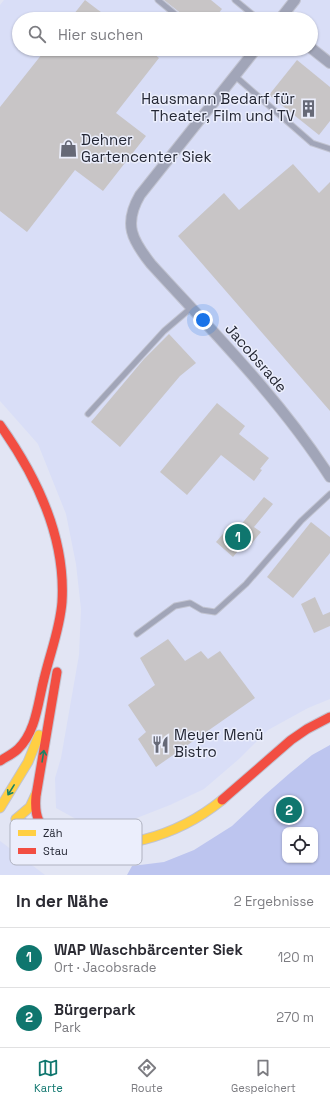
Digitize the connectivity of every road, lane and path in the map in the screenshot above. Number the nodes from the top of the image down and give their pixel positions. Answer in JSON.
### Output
{"nodes":[{"id":1,"x":158,"y":0,"type":"edge"},
{"id":2,"x":235,"y":0,"type":"edge"},
{"id":3,"x":295,"y":0,"type":"edge"},
{"id":4,"x":173,"y":12,"type":"edge"},
{"id":5,"x":250,"y":12,"type":"edge"},
{"id":6,"x":286,"y":12,"type":"edge"},
{"id":7,"x":318,"y":54,"type":"edge"},
{"id":8,"x":251,"y":56,"type":"edge"},
{"id":9,"x":330,"y":64,"type":"edge"},
{"id":10,"x":235,"y":76,"type":"junction"},
{"id":11,"x":330,"y":149,"type":"edge"},
{"id":12,"x":191,"y":308,"type":"junction"},
{"id":13,"x":88,"y":414,"type":"dead end"},
{"id":14,"x":0,"y":425,"type":"edge"},
{"id":15,"x":330,"y":477,"type":"edge"},
{"id":16,"x":330,"y":494,"type":"edge"},
{"id":17,"x":58,"y":630,"type":"junction"},
{"id":18,"x":137,"y":634,"type":"dead end"},
{"id":19,"x":49,"y":661,"type":"junction"},
{"id":20,"x":330,"y":717,"type":"edge"},
{"id":21,"x":0,"y":761,"type":"edge"},
{"id":22,"x":36,"y":794,"type":"junction"},
{"id":23,"x":0,"y":808,"type":"edge"},
{"id":24,"x":16,"y":819,"type":"edge"},
{"id":25,"x":37,"y":819,"type":"edge"},
{"id":26,"x":142,"y":840,"type":"edge"}],
"edges":[{"from":1,"to":4,"type":"lane"},
{"from":2,"to":5,"type":"lane"},
{"from":3,"to":6,"type":"street"},
{"from":7,"to":9,"type":"street"},
{"from":8,"to":10,"type":"street","name":"Jacobsrade"},
{"from":10,"to":11,"type":"lane"},
{"from":10,"to":12,"type":"street","name":"Jacobsrade"},
{"from":12,"to":13,"type":"lane"},
{"from":12,"to":15,"type":"street","name":"Jacobsrade"},
{"from":14,"to":17,"type":"main road"},
{"from":16,"to":18,"type":"lane"},
{"from":17,"to":19,"type":"main road"},
{"from":22,"to":17,"type":"main road","one_way":true},
{"from":19,"to":21,"type":"main road"},
{"from":19,"to":23,"type":"main road","one_way":true},
{"from":20,"to":26,"type":"main road"},
{"from":22,"to":24,"type":"main road"},
{"from":22,"to":25,"type":"main road"}]}
